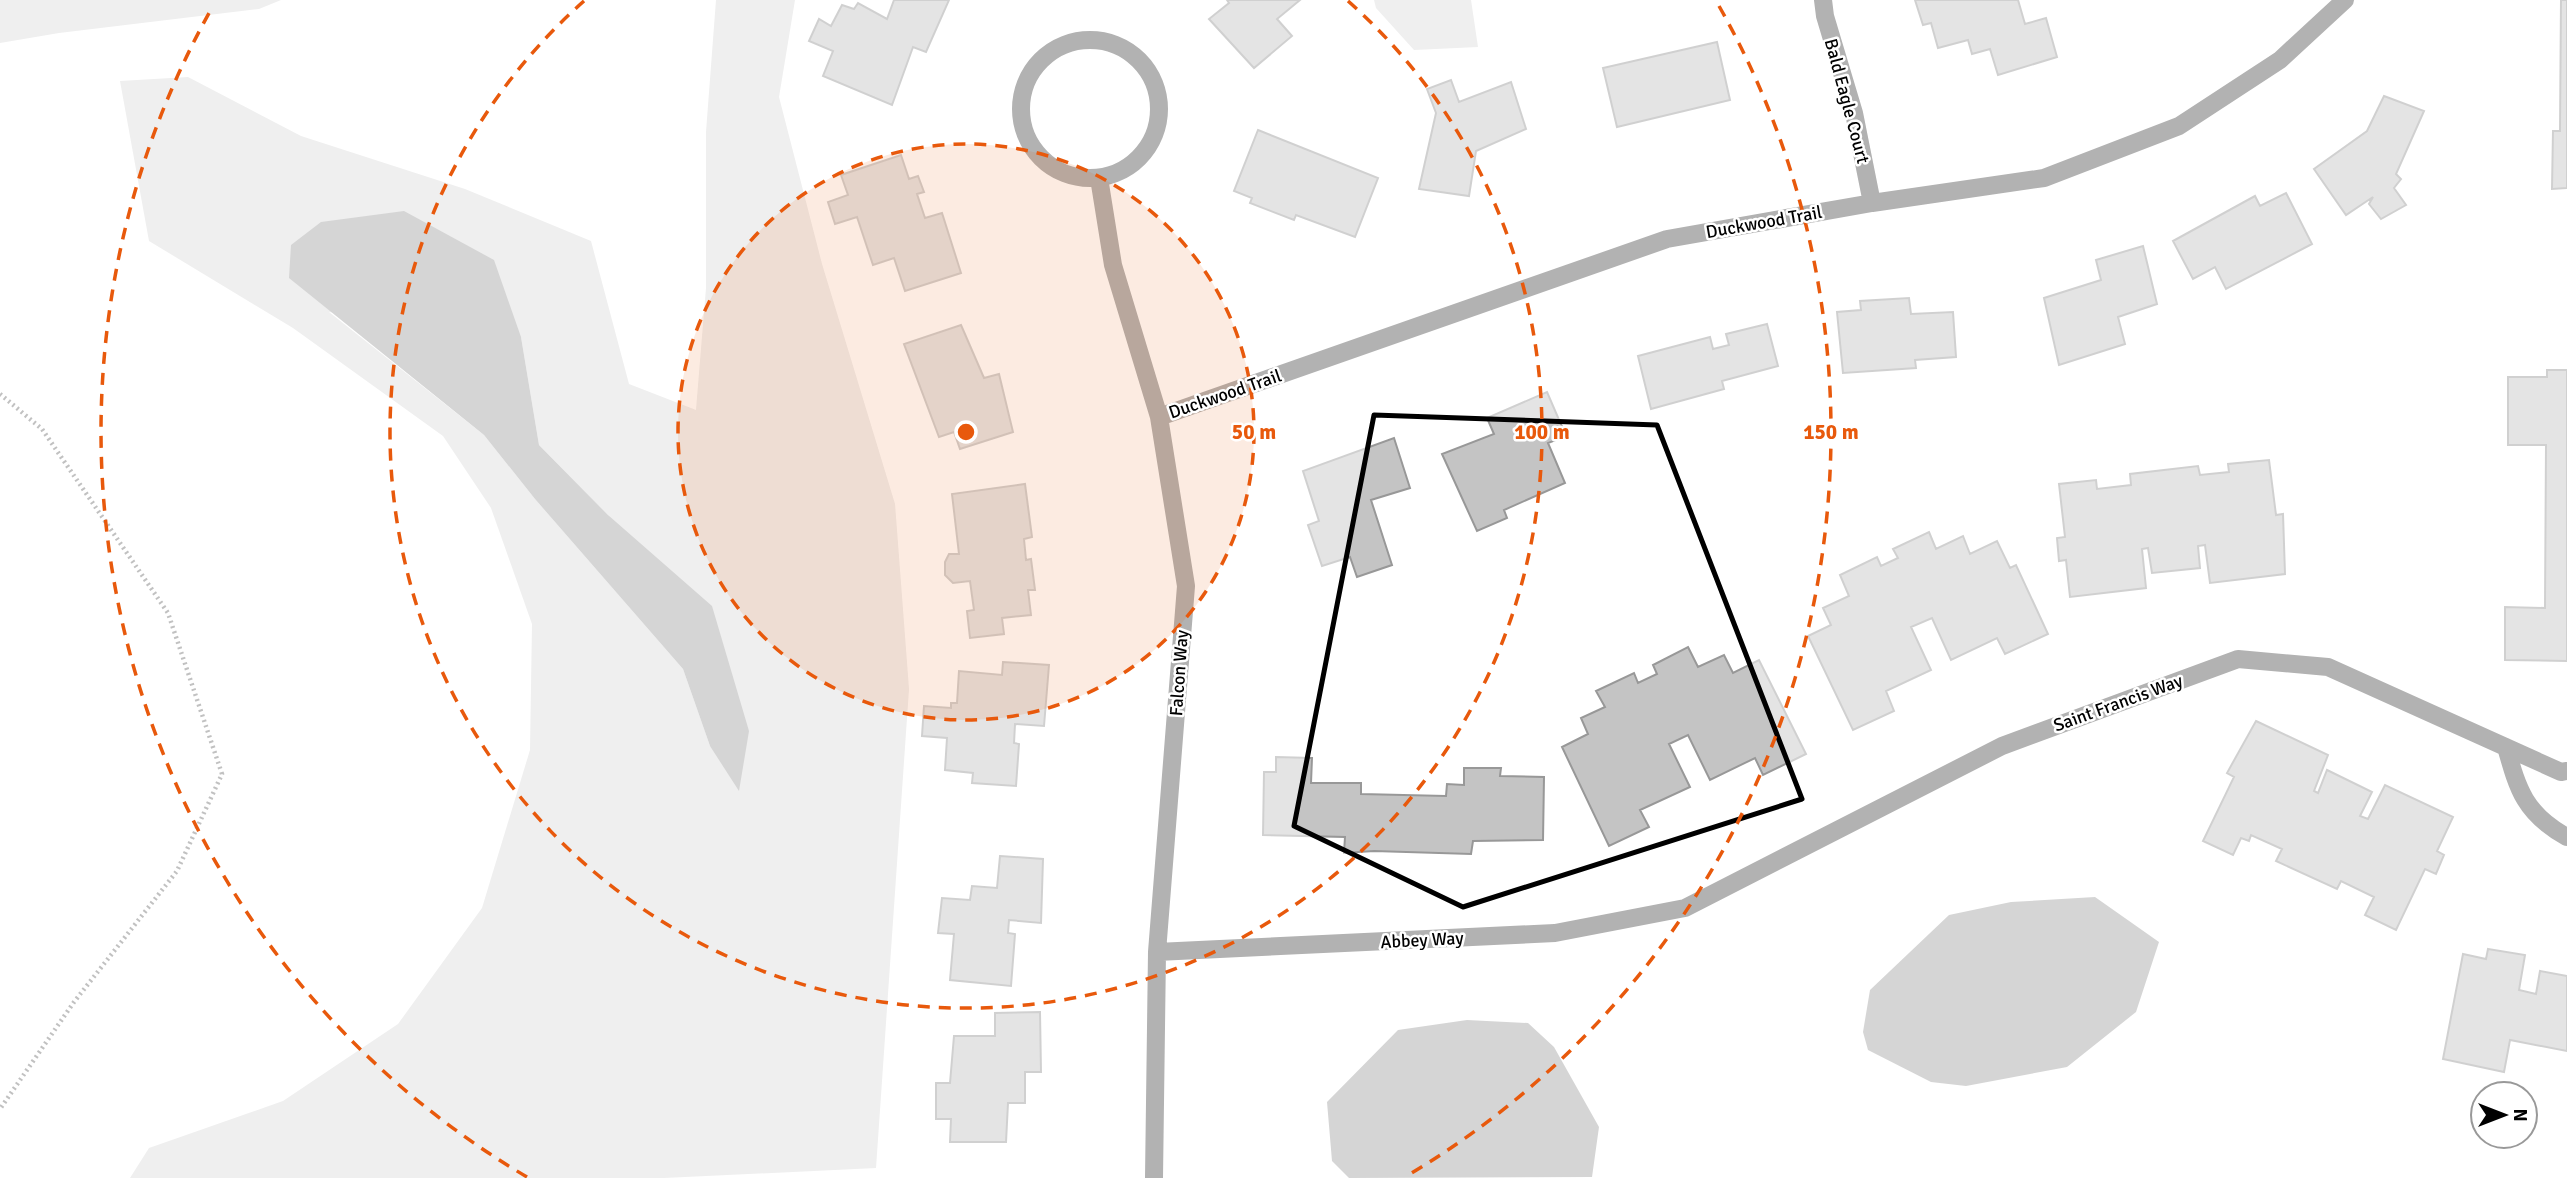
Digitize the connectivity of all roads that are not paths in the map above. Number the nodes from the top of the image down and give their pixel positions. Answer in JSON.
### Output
{"nodes":[{"id":1,"x":1823,"y":0,"type":"edge"},
{"id":2,"x":2345,"y":0,"type":"edge"},
{"id":3,"x":1099,"y":178,"type":"junction"},
{"id":4,"x":1872,"y":203,"type":"junction"},
{"id":5,"x":1159,"y":417,"type":"junction"},
{"id":6,"x":2506,"y":747,"type":"junction"},
{"id":7,"x":2567,"y":771,"type":"edge"},
{"id":8,"x":2567,"y":836,"type":"edge"},
{"id":9,"x":1685,"y":908,"type":"joint"},
{"id":10,"x":1157,"y":952,"type":"junction"},
{"id":11,"x":1154,"y":1178,"type":"edge"}],
"edges":[{"from":1,"to":4,"type":"street","name":"Bald Eagle Court"},
{"from":2,"to":4,"type":"street","name":"Duckwood Trail"},
{"from":3,"to":3,"type":"street"},
{"from":3,"to":5,"type":"street","name":"Falcon Way"},
{"from":4,"to":5,"type":"street","name":"Duckwood Trail"},
{"from":5,"to":10,"type":"street","name":"Falcon Way"},
{"from":6,"to":7,"type":"street","name":"Saint Francis Way"},
{"from":6,"to":8,"type":"street"},
{"from":6,"to":9,"type":"street","name":"Saint Francis Way"},
{"from":9,"to":10,"type":"street","name":"Abbey Way"},
{"from":10,"to":11,"type":"street","name":"Falcon Way"}]}
